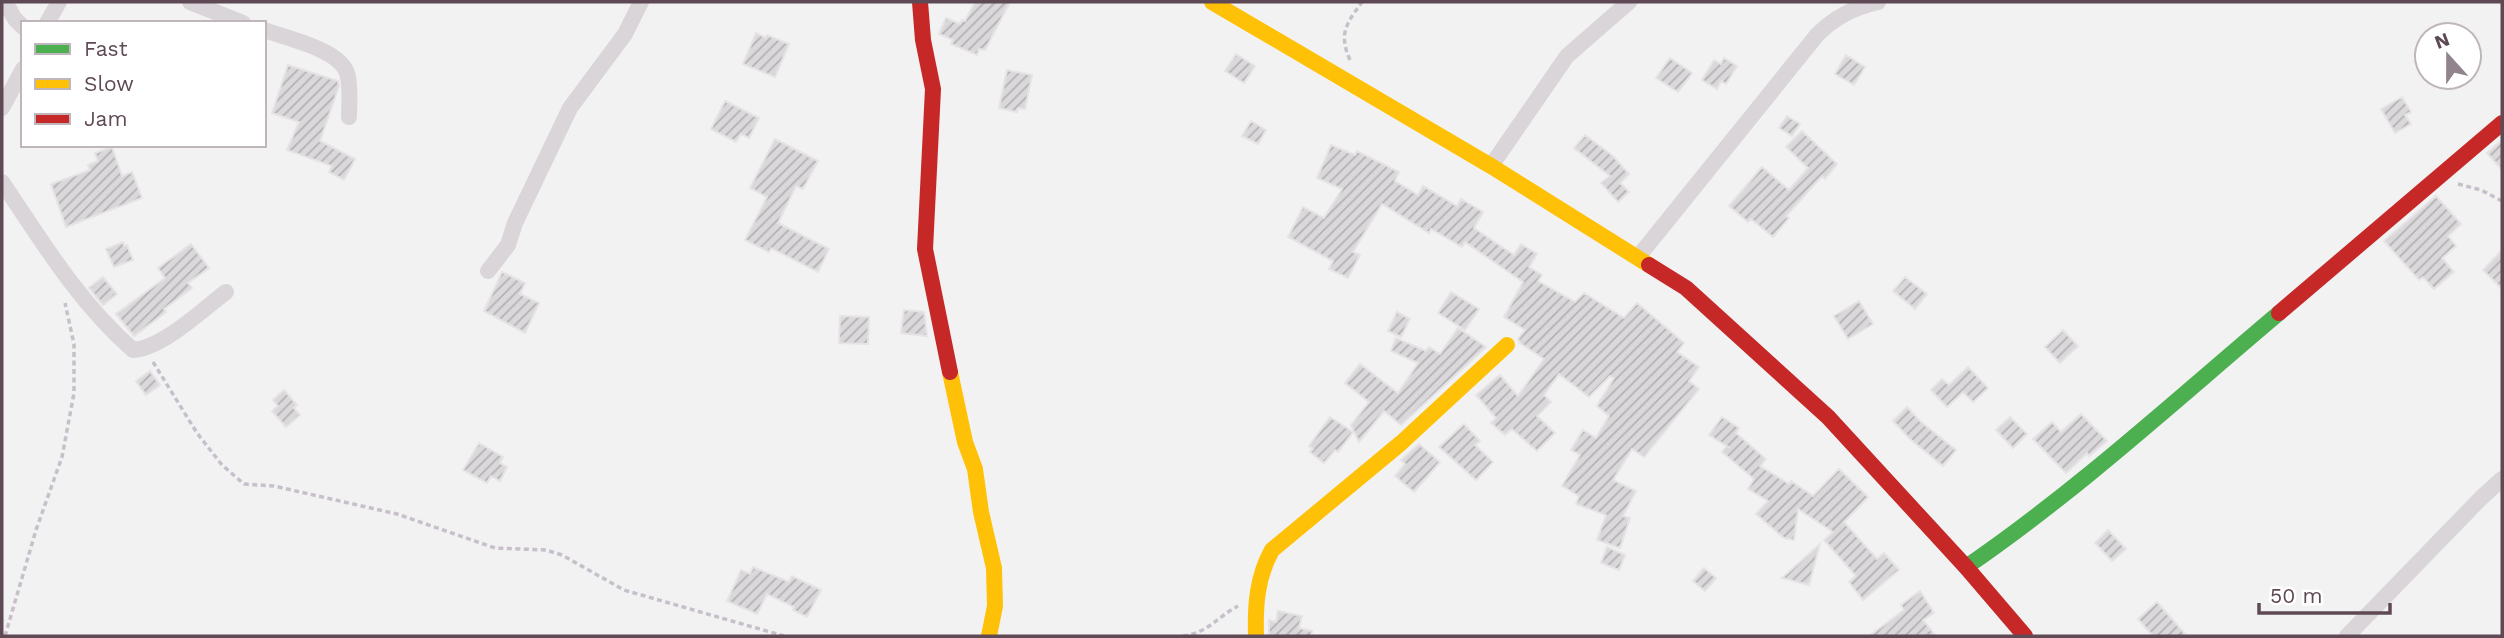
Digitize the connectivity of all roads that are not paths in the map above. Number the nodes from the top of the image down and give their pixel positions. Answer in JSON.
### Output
{"nodes":[{"id":1,"x":5,"y":2,"type":"edge"},
{"id":2,"x":59,"y":2,"type":"edge"},
{"id":3,"x":190,"y":2,"type":"edge"},
{"id":4,"x":642,"y":2,"type":"edge"},
{"id":5,"x":920,"y":2,"type":"edge"},
{"id":6,"x":1212,"y":2,"type":"edge"},
{"id":7,"x":1629,"y":2,"type":"edge"},
{"id":8,"x":1878,"y":2,"type":"edge"},
{"id":9,"x":1841,"y":7,"type":"edge"},
{"id":10,"x":48,"y":21,"type":"edge"},
{"id":11,"x":238,"y":21,"type":"edge"},
{"id":12,"x":21,"y":25,"type":"edge"},
{"id":13,"x":266,"y":31,"type":"edge"},
{"id":14,"x":21,"y":73,"type":"edge"},
{"id":15,"x":2,"y":108,"type":"edge"},
{"id":16,"x":349,"y":117,"type":"dead end"},
{"id":17,"x":2502,"y":123,"type":"edge"},
{"id":18,"x":1491,"y":166,"type":"junction"},
{"id":19,"x":2,"y":181,"type":"edge"},
{"id":20,"x":1638,"y":257,"type":"junction"},
{"id":21,"x":488,"y":271,"type":"dead end"},
{"id":22,"x":226,"y":292,"type":"dead end"},
{"id":23,"x":1507,"y":345,"type":"dead end"},
{"id":24,"x":2502,"y":479,"type":"edge"},
{"id":25,"x":1966,"y":567,"type":"junction"},
{"id":26,"x":989,"y":636,"type":"edge"},
{"id":27,"x":1256,"y":636,"type":"edge"},
{"id":28,"x":2025,"y":636,"type":"edge"},
{"id":29,"x":2347,"y":636,"type":"edge"}],
"edges":[{"from":1,"to":12,"type":"street"},
{"from":2,"to":10,"type":"street"},
{"from":3,"to":11,"type":"street"},
{"from":4,"to":21,"type":"street"},
{"from":5,"to":26,"type":"street"},
{"from":6,"to":18,"type":"street"},
{"from":7,"to":18,"type":"street"},
{"from":8,"to":9,"type":"street"},
{"from":9,"to":20,"type":"street"},
{"from":13,"to":16,"type":"street"},
{"from":14,"to":15,"type":"street"},
{"from":17,"to":25,"type":"street"},
{"from":18,"to":20,"type":"street"},
{"from":19,"to":22,"type":"street"},
{"from":20,"to":25,"type":"street"},
{"from":23,"to":27,"type":"street"},
{"from":24,"to":29,"type":"street"},
{"from":25,"to":28,"type":"street"}]}
